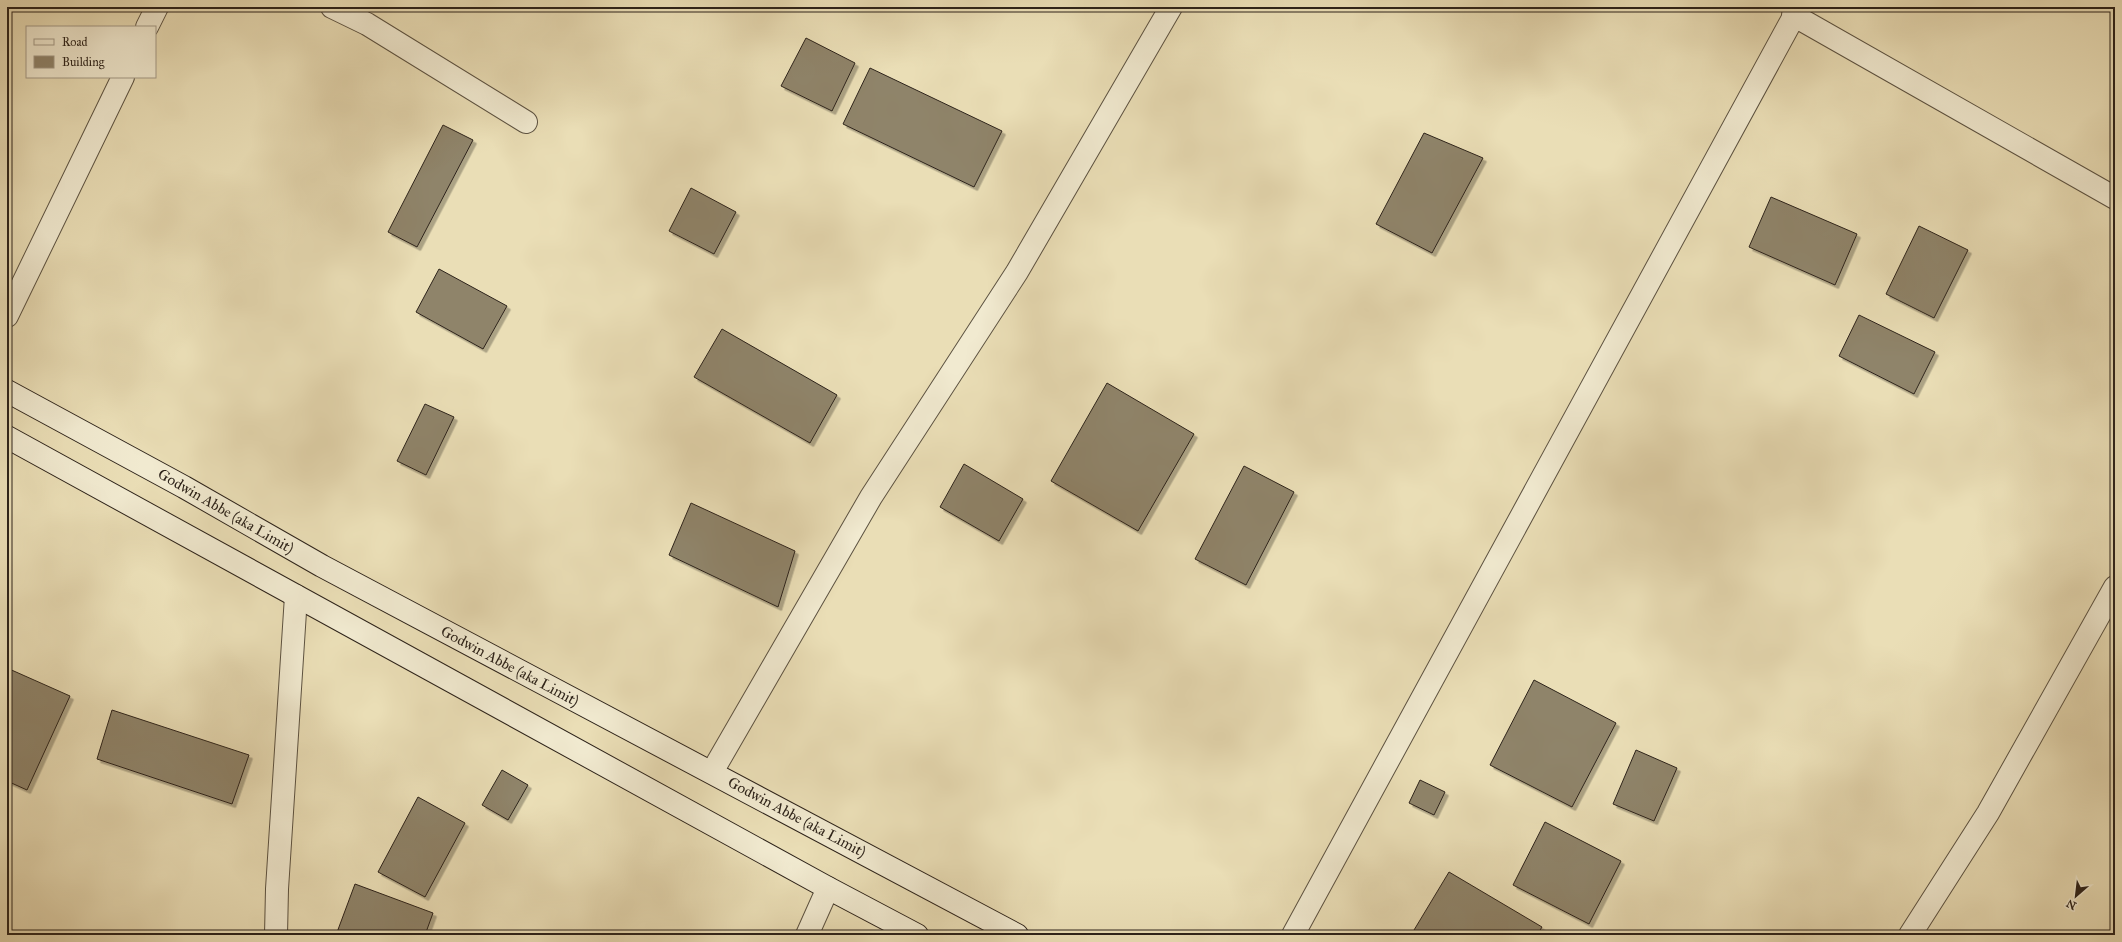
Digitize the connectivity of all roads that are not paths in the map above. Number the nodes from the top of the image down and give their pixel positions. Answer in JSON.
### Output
{"nodes":[{"id":1,"x":157,"y":7,"type":"edge"},
{"id":2,"x":332,"y":7,"type":"edge"},
{"id":3,"x":1171,"y":7,"type":"edge"},
{"id":4,"x":1796,"y":11,"type":"edge"},
{"id":5,"x":148,"y":26,"type":"edge"},
{"id":6,"x":123,"y":78,"type":"edge"},
{"id":7,"x":526,"y":122,"type":"dead end"},
{"id":8,"x":2115,"y":198,"type":"edge"},
{"id":9,"x":7,"y":316,"type":"edge"},
{"id":10,"x":7,"y":391,"type":"edge"},
{"id":11,"x":7,"y":437,"type":"edge"},
{"id":12,"x":2115,"y":587,"type":"edge"},
{"id":13,"x":296,"y":596,"type":"junction"},
{"id":14,"x":712,"y":772,"type":"junction"},
{"id":15,"x":828,"y":888,"type":"junction"},
{"id":16,"x":276,"y":935,"type":"edge"},
{"id":17,"x":807,"y":935,"type":"edge"},
{"id":18,"x":917,"y":935,"type":"edge"},
{"id":19,"x":1017,"y":935,"type":"edge"},
{"id":20,"x":1293,"y":935,"type":"edge"},
{"id":21,"x":1910,"y":935,"type":"edge"}],
"edges":[{"from":1,"to":5,"type":"street"},
{"from":2,"to":7,"type":"street"},
{"from":3,"to":14,"type":"street"},
{"from":4,"to":8,"type":"street"},
{"from":4,"to":20,"type":"street"},
{"from":6,"to":9,"type":"street"},
{"from":10,"to":14,"type":"street","name":"Godwin Abbe (aka Limit)"},
{"from":11,"to":13,"type":"street"},
{"from":12,"to":21,"type":"street"},
{"from":13,"to":15,"type":"street"},
{"from":13,"to":16,"type":"street"},
{"from":14,"to":19,"type":"street","name":"Godwin Abbe (aka Limit)"},
{"from":15,"to":17,"type":"street"},
{"from":15,"to":18,"type":"street"}]}
